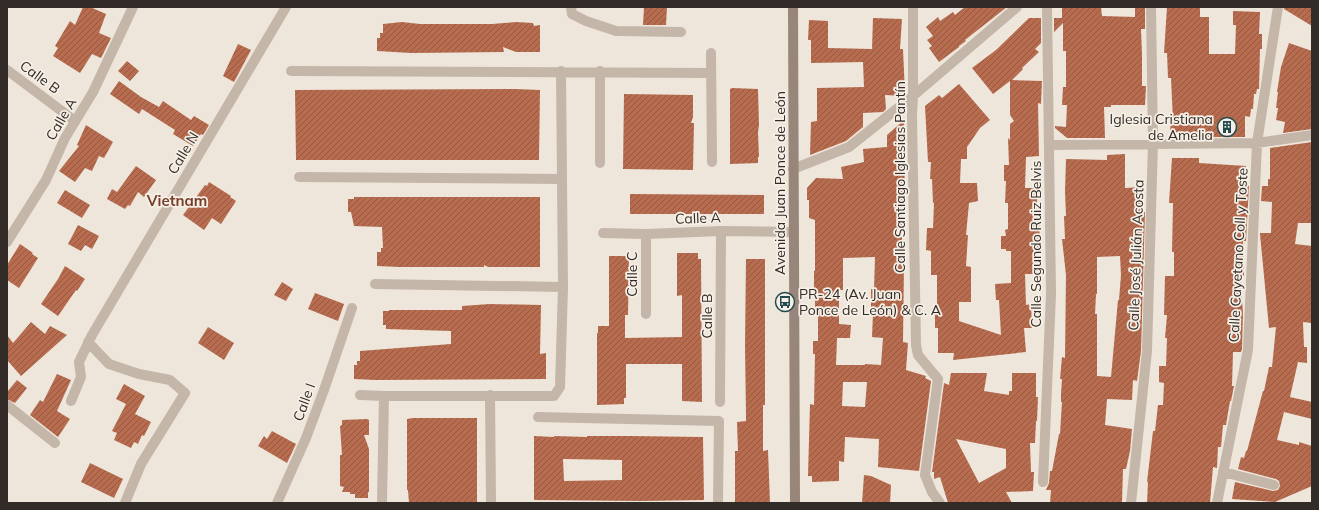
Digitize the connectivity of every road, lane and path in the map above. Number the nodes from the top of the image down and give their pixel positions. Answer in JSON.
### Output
{"nodes":[{"id":1,"x":133,"y":7,"type":"edge"},
{"id":2,"x":286,"y":7,"type":"edge"},
{"id":3,"x":571,"y":7,"type":"edge"},
{"id":4,"x":793,"y":7,"type":"edge"},
{"id":5,"x":913,"y":7,"type":"edge"},
{"id":6,"x":1017,"y":7,"type":"edge"},
{"id":7,"x":1047,"y":7,"type":"edge"},
{"id":8,"x":1151,"y":7,"type":"edge"},
{"id":9,"x":1278,"y":7,"type":"edge"},
{"id":10,"x":681,"y":32,"type":"dead end"},
{"id":11,"x":711,"y":53,"type":"dead end"},
{"id":12,"x":7,"y":70,"type":"edge"},
{"id":13,"x":291,"y":71,"type":"dead end"},
{"id":14,"x":561,"y":71,"type":"junction"},
{"id":15,"x":600,"y":71,"type":"junction"},
{"id":16,"x":711,"y":73,"type":"junction"},
{"id":17,"x":913,"y":96,"type":"junction"},
{"id":18,"x":75,"y":121,"type":"junction"},
{"id":19,"x":1312,"y":135,"type":"edge"},
{"id":20,"x":1153,"y":143,"type":"junction"},
{"id":21,"x":1257,"y":143,"type":"junction"},
{"id":22,"x":1050,"y":145,"type":"junction"},
{"id":23,"x":712,"y":162,"type":"dead end"},
{"id":24,"x":600,"y":163,"type":"dead end"},
{"id":25,"x":793,"y":169,"type":"junction"},
{"id":26,"x":299,"y":177,"type":"dead end"},
{"id":27,"x":562,"y":179,"type":"junction"},
{"id":28,"x":721,"y":231,"type":"junction"},
{"id":29,"x":794,"y":232,"type":"junction"},
{"id":30,"x":603,"y":234,"type":"dead end"},
{"id":31,"x":646,"y":234,"type":"junction"},
{"id":32,"x":7,"y":242,"type":"edge"},
{"id":33,"x":375,"y":284,"type":"dead end"},
{"id":34,"x":563,"y":287,"type":"junction"},
{"id":35,"x":352,"y":308,"type":"dead end"},
{"id":36,"x":646,"y":314,"type":"dead end"},
{"id":37,"x":88,"y":342,"type":"junction"},
{"id":38,"x":360,"y":394,"type":"dead end"},
{"id":39,"x":490,"y":395,"type":"junction"},
{"id":40,"x":384,"y":396,"type":"junction"},
{"id":41,"x":71,"y":401,"type":"dead end"},
{"id":42,"x":720,"y":402,"type":"dead end"},
{"id":43,"x":7,"y":405,"type":"edge"},
{"id":44,"x":538,"y":417,"type":"dead end"},
{"id":45,"x":55,"y":443,"type":"dead end"},
{"id":46,"x":1224,"y":472,"type":"junction"},
{"id":47,"x":1043,"y":482,"type":"dead end"},
{"id":48,"x":1274,"y":485,"type":"dead end"},
{"id":49,"x":125,"y":503,"type":"edge"},
{"id":50,"x":277,"y":503,"type":"edge"},
{"id":51,"x":382,"y":503,"type":"edge"},
{"id":52,"x":491,"y":503,"type":"edge"},
{"id":53,"x":718,"y":503,"type":"edge"},
{"id":54,"x":795,"y":503,"type":"edge"},
{"id":55,"x":940,"y":503,"type":"edge"},
{"id":56,"x":1131,"y":503,"type":"edge"},
{"id":57,"x":1217,"y":503,"type":"edge"}],
"edges":[{"from":1,"to":18,"type":"street","name":"Calle A"},
{"from":2,"to":37,"type":"street","name":"Calle N"},
{"from":3,"to":10,"type":"street"},
{"from":4,"to":25,"type":"main road","name":"Avenida Juan Ponce de León"},
{"from":5,"to":17,"type":"street","name":"Calle Santiago Iglesias Pantín"},
{"from":6,"to":17,"type":"street"},
{"from":7,"to":22,"type":"street","name":"Calle Segundo Ruiz Belvis"},
{"from":8,"to":20,"type":"street","name":"Calle José Julián Acosta"},
{"from":9,"to":21,"type":"street","name":"Calle Cayetano Coll y Toste"},
{"from":11,"to":16,"type":"street"},
{"from":12,"to":18,"type":"street","name":"Calle B"},
{"from":13,"to":14,"type":"street"},
{"from":14,"to":15,"type":"street"},
{"from":14,"to":27,"type":"street"},
{"from":15,"to":16,"type":"street"},
{"from":15,"to":24,"type":"street"},
{"from":16,"to":23,"type":"street"},
{"from":17,"to":25,"type":"street"},
{"from":17,"to":55,"type":"street","name":"Calle Santiago Iglesias Pantín"},
{"from":18,"to":32,"type":"street","name":"Calle A"},
{"from":19,"to":21,"type":"street"},
{"from":20,"to":21,"type":"street"},
{"from":20,"to":22,"type":"street"},
{"from":20,"to":56,"type":"street","name":"Calle José Julián Acosta"},
{"from":21,"to":46,"type":"street","name":"Calle Cayetano Coll y Toste"},
{"from":22,"to":47,"type":"street","name":"Calle Segundo Ruiz Belvis"},
{"from":25,"to":29,"type":"main road","name":"Avenida Juan Ponce de León"},
{"from":26,"to":27,"type":"street"},
{"from":27,"to":34,"type":"street"},
{"from":28,"to":29,"type":"street","name":"Calle A"},
{"from":28,"to":31,"type":"street","name":"Calle A"},
{"from":28,"to":42,"type":"street","name":"Calle B"},
{"from":29,"to":54,"type":"main road","name":"Avenida Juan Ponce de León"},
{"from":30,"to":31,"type":"street","name":"Calle A"},
{"from":31,"to":36,"type":"street","name":"Calle C"},
{"from":33,"to":34,"type":"street"},
{"from":34,"to":39,"type":"street"},
{"from":35,"to":50,"type":"street","name":"Calle I"},
{"from":37,"to":41,"type":"street","name":"Calle N"},
{"from":37,"to":49,"type":"street"},
{"from":38,"to":40,"type":"street"},
{"from":39,"to":40,"type":"street"},
{"from":39,"to":52,"type":"street"},
{"from":40,"to":51,"type":"street"},
{"from":43,"to":45,"type":"street"},
{"from":44,"to":53,"type":"street"},
{"from":46,"to":48,"type":"street"},
{"from":46,"to":57,"type":"street","name":"Calle Cayetano Coll y Toste"}]}
